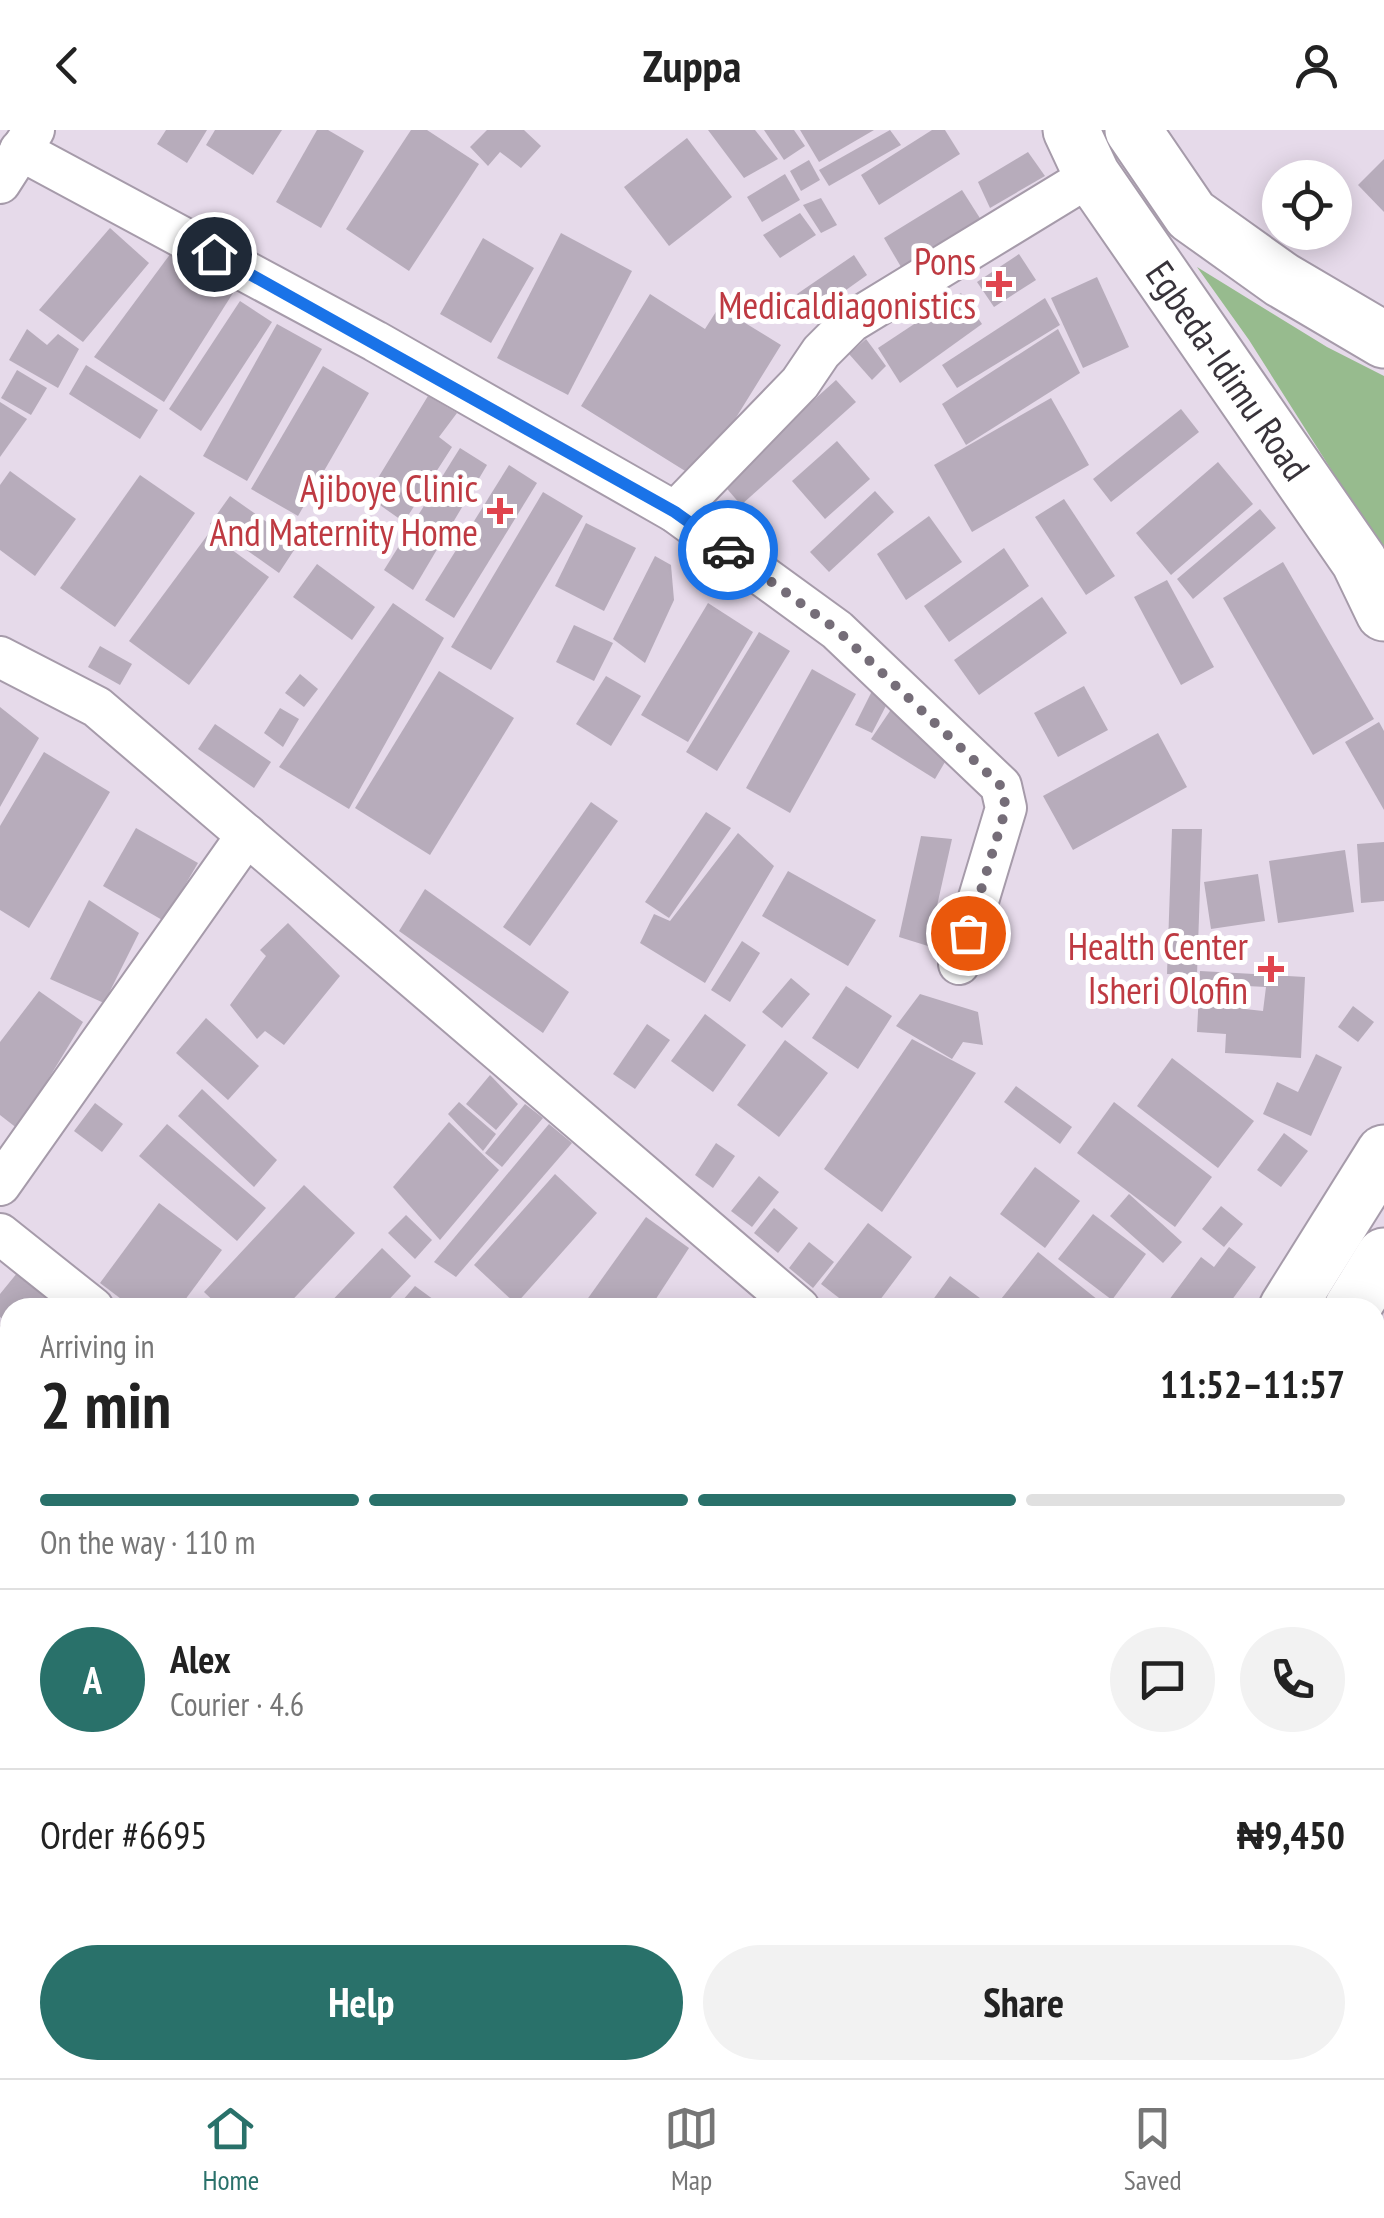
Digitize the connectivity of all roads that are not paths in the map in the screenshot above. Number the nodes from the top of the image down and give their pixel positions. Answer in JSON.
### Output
{"nodes":[{"id":1,"x":1133,"y":130,"type":"edge"},
{"id":2,"x":1082,"y":152,"type":"edge"},
{"id":3,"x":18,"y":154,"type":"edge"},
{"id":4,"x":1384,"y":340,"type":"edge"},
{"id":5,"x":675,"y":512,"type":"junction"},
{"id":6,"x":1384,"y":614,"type":"edge"},
{"id":7,"x":0,"y":657,"type":"edge"},
{"id":8,"x":247,"y":835,"type":"junction"},
{"id":9,"x":959,"y":964,"type":"dead end"},
{"id":10,"x":1384,"y":1153,"type":"edge"},
{"id":11,"x":0,"y":1186,"type":"edge"},
{"id":12,"x":0,"y":1234,"type":"edge"},
{"id":13,"x":1384,"y":1256,"type":"edge"},
{"id":14,"x":80,"y":1298,"type":"edge"},
{"id":15,"x":787,"y":1298,"type":"edge"},
{"id":16,"x":1293,"y":1298,"type":"edge"},
{"id":17,"x":1358,"y":1298,"type":"edge"},
{"id":18,"x":0,"y":1887,"type":"edge"},
{"id":19,"x":0,"y":1898,"type":"edge"}],
"edges":[{"from":1,"to":4,"type":"main road","name":"Egbeda-Idimu Road"},
{"from":2,"to":5,"type":"street"},
{"from":2,"to":6,"type":"main road","name":"Egbeda-Idimu Road"},
{"from":3,"to":5,"type":"street"},
{"from":5,"to":9,"type":"street"},
{"from":7,"to":8,"type":"street"},
{"from":8,"to":11,"type":"street"},
{"from":8,"to":15,"type":"street"},
{"from":10,"to":16,"type":"main road"},
{"from":12,"to":14,"type":"street"},
{"from":13,"to":17,"type":"main road"},
{"from":18,"to":19,"type":"street"}]}
